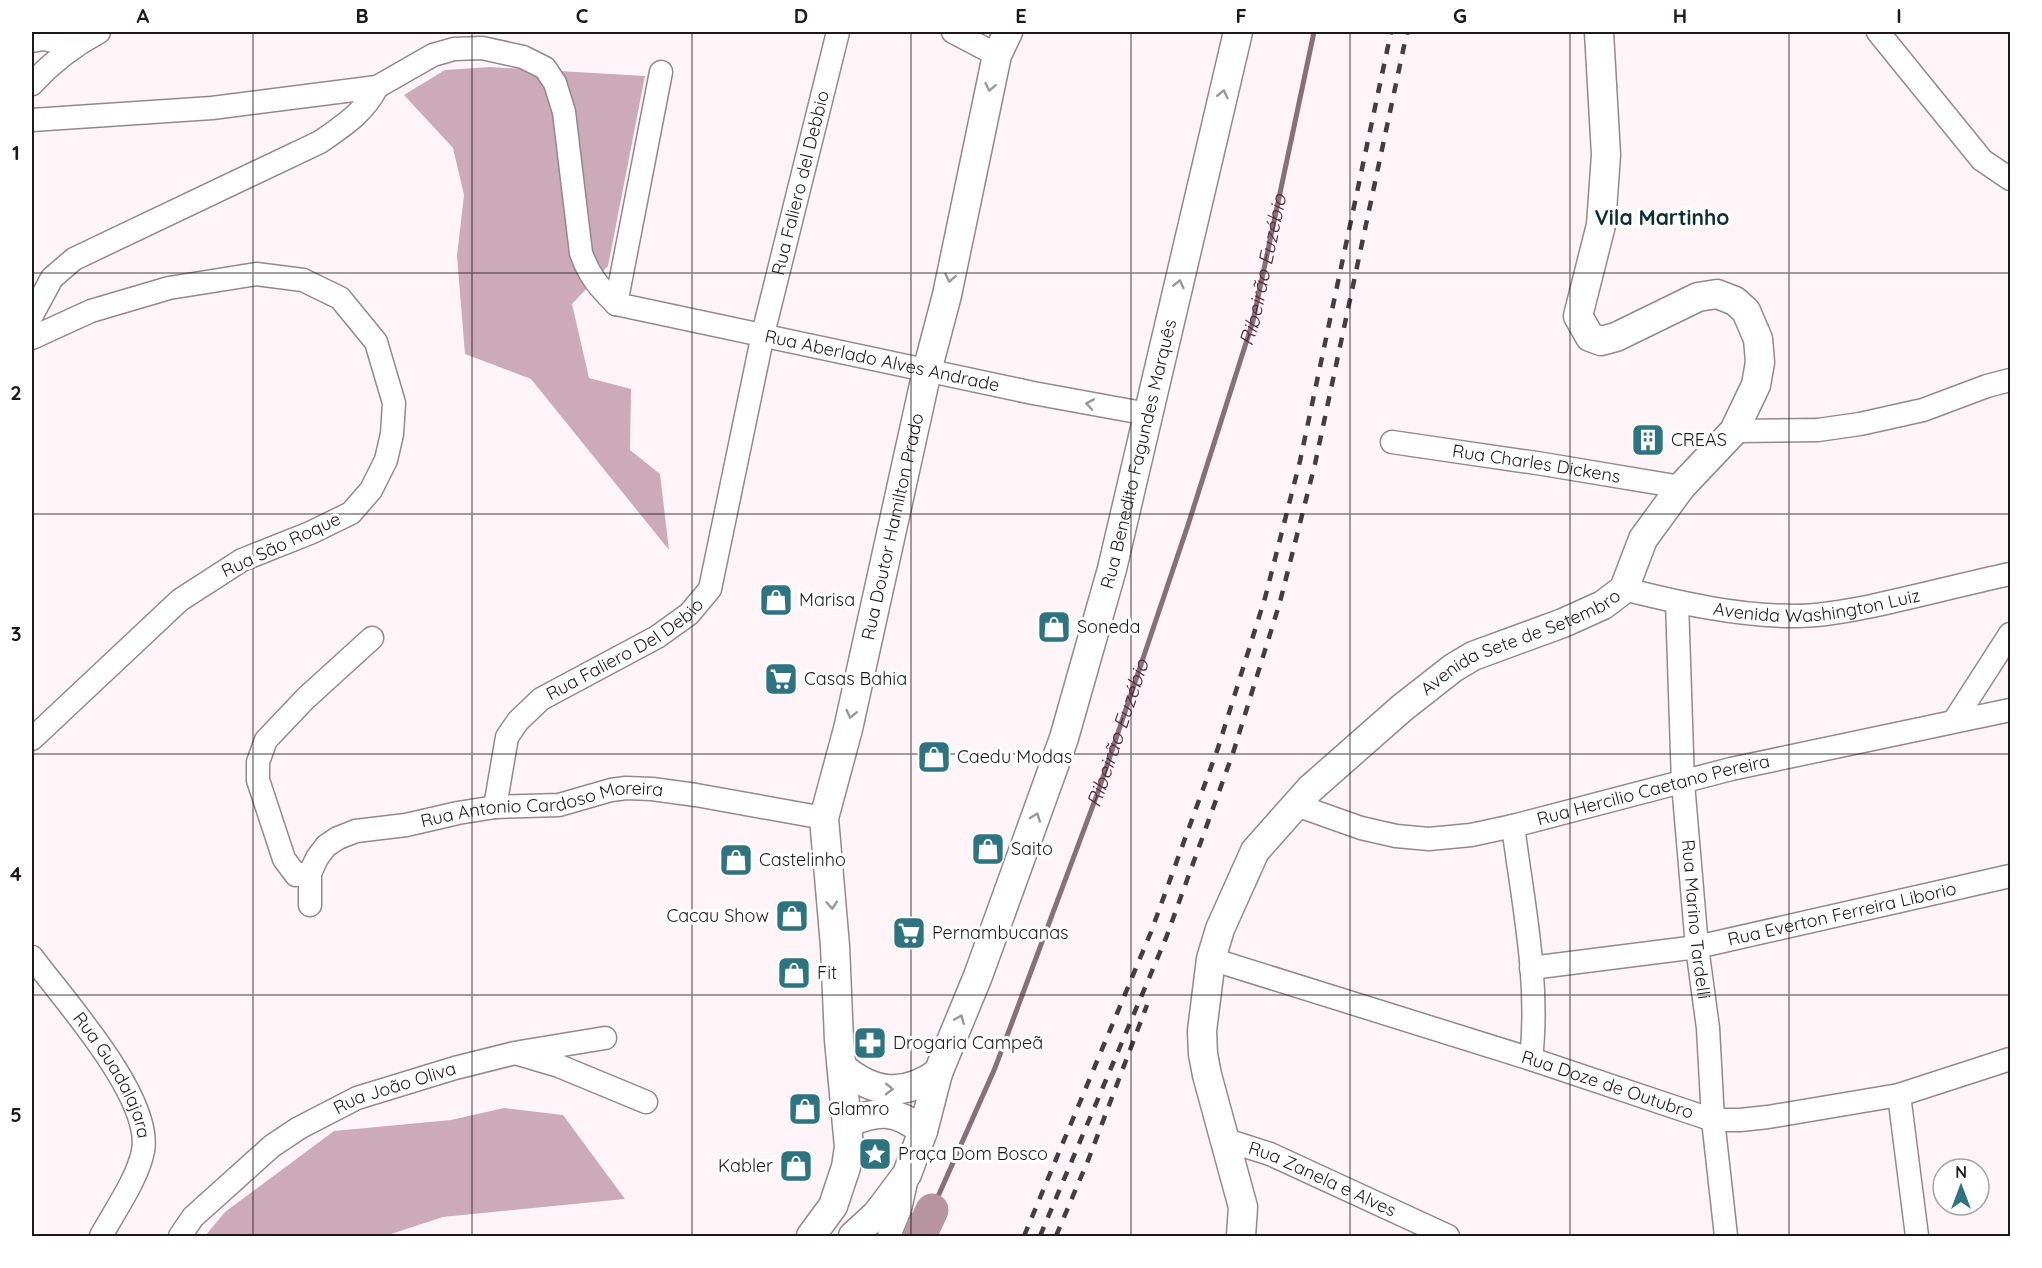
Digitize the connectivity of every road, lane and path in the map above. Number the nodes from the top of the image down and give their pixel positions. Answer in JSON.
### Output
{"nodes":[{"id":1,"x":99,"y":32,"type":"edge"},
{"id":2,"x":837,"y":32,"type":"edge"},
{"id":3,"x":953,"y":32,"type":"edge"},
{"id":4,"x":1238,"y":32,"type":"edge"},
{"id":5,"x":1599,"y":32,"type":"edge"},
{"id":6,"x":1878,"y":32,"type":"edge"},
{"id":7,"x":32,"y":41,"type":"edge"},
{"id":8,"x":1003,"y":43,"type":"edge"},
{"id":9,"x":74,"y":45,"type":"junction"},
{"id":10,"x":661,"y":72,"type":"dead end"},
{"id":11,"x":32,"y":84,"type":"edge"},
{"id":12,"x":377,"y":87,"type":"junction"},
{"id":13,"x":32,"y":120,"type":"edge"},
{"id":14,"x":2010,"y":179,"type":"edge"},
{"id":15,"x":616,"y":304,"type":"junction"},
{"id":16,"x":32,"y":315,"type":"edge"},
{"id":17,"x":763,"y":334,"type":"junction"},
{"id":18,"x":32,"y":338,"type":"edge"},
{"id":19,"x":927,"y":370,"type":"junction"},
{"id":20,"x":2010,"y":380,"type":"edge"},
{"id":21,"x":1148,"y":414,"type":"junction"},
{"id":22,"x":1734,"y":431,"type":"junction"},
{"id":23,"x":1392,"y":442,"type":"dead end"},
{"id":24,"x":1681,"y":487,"type":"junction"},
{"id":25,"x":2010,"y":574,"type":"edge"},
{"id":26,"x":1624,"y":589,"type":"junction"},
{"id":27,"x":1677,"y":602,"type":"junction"},
{"id":28,"x":2010,"y":634,"type":"edge"},
{"id":29,"x":372,"y":638,"type":"dead end"},
{"id":30,"x":2010,"y":710,"type":"edge"},
{"id":31,"x":1954,"y":722,"type":"junction"},
{"id":32,"x":32,"y":739,"type":"edge"},
{"id":33,"x":1683,"y":783,"type":"junction"},
{"id":34,"x":1296,"y":805,"type":"junction"},
{"id":35,"x":495,"y":807,"type":"junction"},
{"id":36,"x":824,"y":818,"type":"junction"},
{"id":37,"x":1513,"y":826,"type":"junction"},
{"id":38,"x":310,"y":873,"type":"junction"},
{"id":39,"x":2010,"y":876,"type":"edge"},
{"id":40,"x":310,"y":905,"type":"dead end"},
{"id":41,"x":1697,"y":947,"type":"junction"},
{"id":42,"x":32,"y":957,"type":"edge"},
{"id":43,"x":1211,"y":959,"type":"junction"},
{"id":44,"x":1531,"y":968,"type":"junction"},
{"id":45,"x":605,"y":1038,"type":"dead end"},
{"id":46,"x":516,"y":1053,"type":"junction"},
{"id":47,"x":2008,"y":1056,"type":"edge"},
{"id":48,"x":1531,"y":1059,"type":"junction"},
{"id":49,"x":842,"y":1067,"type":"junction"},
{"id":50,"x":938,"y":1073,"type":"junction"},
{"id":51,"x":1899,"y":1095,"type":"junction"},
{"id":52,"x":646,"y":1102,"type":"dead end"},
{"id":53,"x":1713,"y":1120,"type":"junction"},
{"id":54,"x":848,"y":1123,"type":"junction"},
{"id":55,"x":923,"y":1131,"type":"junction"},
{"id":56,"x":1226,"y":1140,"type":"junction"},
{"id":57,"x":907,"y":1174,"type":"junction"},
{"id":58,"x":101,"y":1236,"type":"edge"},
{"id":59,"x":180,"y":1236,"type":"edge"},
{"id":60,"x":811,"y":1236,"type":"edge"},
{"id":61,"x":853,"y":1236,"type":"edge"},
{"id":62,"x":889,"y":1236,"type":"edge"},
{"id":63,"x":1240,"y":1236,"type":"edge"},
{"id":64,"x":1449,"y":1236,"type":"edge"},
{"id":65,"x":1726,"y":1236,"type":"edge"},
{"id":66,"x":1917,"y":1236,"type":"edge"}],
"edges":[{"from":1,"to":9,"type":"street"},
{"from":2,"to":17,"type":"street","name":"Rua Faliero del Debbio"},
{"from":3,"to":8,"type":"street"},
{"from":21,"to":4,"type":"main road","name":"Rua Benedito Fagundes Marquês","one_way":true},
{"from":5,"to":22,"type":"main road","name":"Avenida Sete de Setembro"},
{"from":6,"to":14,"type":"street"},
{"from":7,"to":9,"type":"street"},
{"from":8,"to":19,"type":"main road","name":"Rua Doutor Hamilton Prado","one_way":true},
{"from":9,"to":11,"type":"street"},
{"from":10,"to":15,"type":"street"},
{"from":12,"to":13,"type":"street"},
{"from":12,"to":15,"type":"street"},
{"from":12,"to":16,"type":"street"},
{"from":15,"to":17,"type":"street","name":"Rua Aberlado Alves Andrade"},
{"from":17,"to":19,"type":"street","name":"Rua Aberlado Alves Andrade"},
{"from":17,"to":35,"type":"street","name":"Rua Faliero Del Debio"},
{"from":18,"to":32,"type":"street","name":"Rua São Roque"},
{"from":21,"to":19,"type":"street","name":"Rua Aberlado Alves Andrade","one_way":true},
{"from":19,"to":36,"type":"main road","name":"Rua Doutor Hamilton Prado","one_way":true},
{"from":20,"to":22,"type":"street"},
{"from":50,"to":21,"type":"main road","name":"Rua Benedito Fagundes Marquês","one_way":true},
{"from":22,"to":24,"type":"main road","name":"Avenida Sete de Setembro"},
{"from":23,"to":24,"type":"street","name":"Rua Charles Dickens"},
{"from":24,"to":26,"type":"main road","name":"Avenida Sete de Setembro"},
{"from":25,"to":27,"type":"street","name":"Avenida Washington Luiz"},
{"from":26,"to":27,"type":"street","name":"Avenida Washington Luiz"},
{"from":26,"to":34,"type":"main road","name":"Avenida Sete de Setembro"},
{"from":27,"to":33,"type":"street","name":"Rua Marino Tardelli"},
{"from":28,"to":31,"type":"street"},
{"from":29,"to":38,"type":"street"},
{"from":30,"to":31,"type":"street","name":"Rua Hercilio Caetano Pereira"},
{"from":31,"to":33,"type":"street","name":"Rua Hercilio Caetano Pereira"},
{"from":33,"to":37,"type":"street","name":"Rua Hercilio Caetano Pereira"},
{"from":33,"to":41,"type":"street","name":"Rua Marino Tardelli"},
{"from":34,"to":37,"type":"street","name":"Rua Hercilio Caetano Pereira"},
{"from":34,"to":43,"type":"main road","name":"Avenida Sete de Setembro"},
{"from":35,"to":36,"type":"street","name":"Rua Antonio Cardoso Moreira"},
{"from":35,"to":38,"type":"street","name":"Rua Antonio Cardoso Moreira"},
{"from":36,"to":49,"type":"main road","name":"Rua Doutor Hamilton Prado","one_way":true},
{"from":37,"to":44,"type":"street"},
{"from":38,"to":40,"type":"street"},
{"from":39,"to":41,"type":"street","name":"Rua Everton Ferreira Liborio"},
{"from":41,"to":44,"type":"street","name":"Rua Everton Ferreira Liborio"},
{"from":41,"to":53,"type":"street","name":"Rua Marino Tardelli"},
{"from":42,"to":58,"type":"street","name":"Rua Guadalajara"},
{"from":43,"to":48,"type":"street","name":"Rua Doze de Outubro"},
{"from":43,"to":56,"type":"main road","name":"Avenida Sete de Setembro"},
{"from":44,"to":48,"type":"street"},
{"from":45,"to":46,"type":"street","name":"Rua João Oliva"},
{"from":46,"to":52,"type":"street"},
{"from":46,"to":59,"type":"street","name":"Rua João Oliva"},
{"from":47,"to":51,"type":"street","name":"Rua Doze de Outubro"},
{"from":48,"to":53,"type":"street","name":"Rua Doze de Outubro"},
{"from":49,"to":50,"type":"main road","one_way":true},
{"from":49,"to":54,"type":"main road","name":"Rua Doutor Hamilton Prado"},
{"from":50,"to":55,"type":"main road","name":"Rua Benedito Fagundes Marquês"},
{"from":51,"to":53,"type":"street","name":"Rua Doze de Outubro"},
{"from":51,"to":66,"type":"street"},
{"from":53,"to":65,"type":"street","name":"Rua Marino Tardelli"},
{"from":54,"to":55,"type":"main road"},
{"from":54,"to":60,"type":"main road","name":"Rua Doutor Hamilton Prado"},
{"from":55,"to":57,"type":"main road","name":"Rua Benedito Fagundes Marquês"},
{"from":56,"to":63,"type":"main road","name":"Avenida Sete de Setembro"},
{"from":56,"to":64,"type":"street","name":"Rua Zanela e Alves"},
{"from":57,"to":61,"type":"main road","name":"Rua Benedito Fagundes Marquês"},
{"from":57,"to":62,"type":"street"}]}
